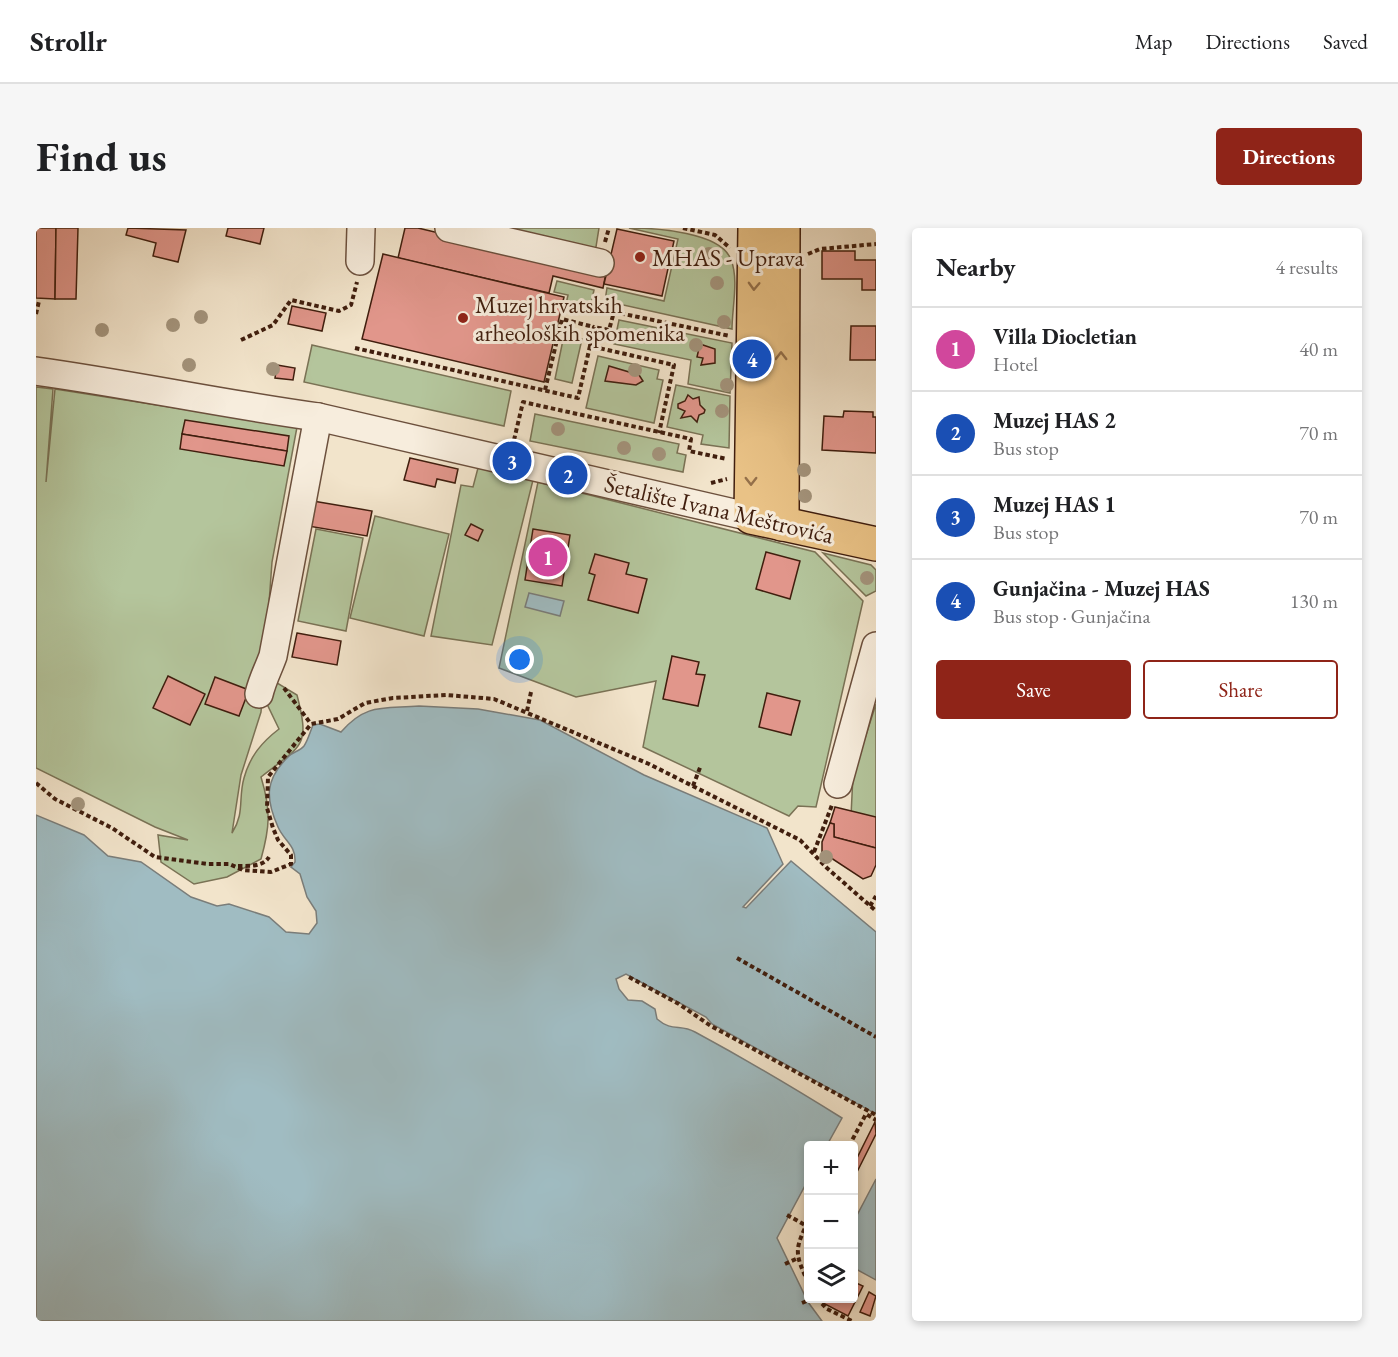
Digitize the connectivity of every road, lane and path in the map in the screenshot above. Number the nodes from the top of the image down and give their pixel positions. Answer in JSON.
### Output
{"nodes":[{"id":1,"x":361,"y":228,"type":"edge"},
{"id":2,"x":449,"y":228,"type":"edge"},
{"id":3,"x":755,"y":228,"type":"edge"},
{"id":4,"x":783,"y":228,"type":"edge"},
{"id":5,"x":876,"y":244,"type":"edge"},
{"id":6,"x":804,"y":258,"type":"dead end"},
{"id":7,"x":360,"y":261,"type":"joint"},
{"id":8,"x":600,"y":263,"type":"dead end"},
{"id":9,"x":39,"y":301,"type":"dead end"},
{"id":10,"x":36,"y":314,"type":"edge"},
{"id":11,"x":594,"y":327,"type":"junction"},
{"id":12,"x":736,"y":337,"type":"dead end"},
{"id":13,"x":241,"y":340,"type":"dead end"},
{"id":14,"x":590,"y":346,"type":"junction"},
{"id":15,"x":355,"y":348,"type":"dead end"},
{"id":16,"x":36,"y":371,"type":"edge"},
{"id":17,"x":545,"y":390,"type":"junction"},
{"id":18,"x":318,"y":417,"type":"junction"},
{"id":19,"x":659,"y":433,"type":"junction"},
{"id":20,"x":504,"y":438,"type":"dead end"},
{"id":21,"x":733,"y":460,"type":"dead end"},
{"id":22,"x":731,"y":469,"type":"dead end"},
{"id":23,"x":704,"y":481,"type":"dead end"},
{"id":24,"x":751,"y":517,"type":"junction"},
{"id":25,"x":783,"y":524,"type":"junction"},
{"id":26,"x":876,"y":544,"type":"edge"},
{"id":27,"x":876,"y":646,"type":"edge"},
{"id":28,"x":269,"y":669,"type":"junction"},
{"id":29,"x":531,"y":692,"type":"dead end"},
{"id":30,"x":259,"y":694,"type":"dead end"},
{"id":31,"x":527,"y":711,"type":"junction"},
{"id":32,"x":311,"y":724,"type":"junction"},
{"id":33,"x":701,"y":765,"type":"dead end"},
{"id":34,"x":36,"y":783,"type":"edge"},
{"id":35,"x":838,"y":784,"type":"joint"},
{"id":36,"x":693,"y":786,"type":"junction"},
{"id":37,"x":814,"y":852,"type":"junction"},
{"id":38,"x":269,"y":856,"type":"dead end"},
{"id":39,"x":229,"y":864,"type":"junction"},
{"id":40,"x":876,"y":896,"type":"edge"},
{"id":41,"x":870,"y":906,"type":"junction"},
{"id":42,"x":876,"y":911,"type":"edge"},
{"id":43,"x":737,"y":958,"type":"dead end"},
{"id":44,"x":629,"y":977,"type":"dead end"},
{"id":45,"x":876,"y":1037,"type":"edge"},
{"id":46,"x":876,"y":1117,"type":"edge"},
{"id":47,"x":852,"y":1141,"type":"edge"},
{"id":48,"x":787,"y":1215,"type":"dead end"},
{"id":49,"x":804,"y":1222,"type":"edge"},
{"id":50,"x":804,"y":1232,"type":"edge"},
{"id":51,"x":798,"y":1258,"type":"junction"},
{"id":52,"x":785,"y":1264,"type":"dead end"},
{"id":53,"x":804,"y":1272,"type":"edge"},
{"id":54,"x":820,"y":1303,"type":"edge"},
{"id":55,"x":852,"y":1321,"type":"edge"}],
"edges":[{"from":1,"to":7,"type":"street"},
{"from":2,"to":8,"type":"street"},
{"from":3,"to":24,"type":"main road","one_way":true},
{"from":25,"to":4,"type":"main road","one_way":true},
{"from":5,"to":6,"type":"path"},
{"from":7,"to":13,"type":"path"},
{"from":9,"to":10,"type":"path"},
{"from":11,"to":12,"type":"path"},
{"from":11,"to":14,"type":"path"},
{"from":11,"to":17,"type":"path"},
{"from":14,"to":17,"type":"path"},
{"from":14,"to":19,"type":"path"},
{"from":15,"to":17,"type":"path"},
{"from":16,"to":18,"type":"street","name":"Šetalište Ivana Meštrovića"},
{"from":18,"to":24,"type":"street","name":"Šetalište Ivana Meštrovića"},
{"from":18,"to":28,"type":"street"},
{"from":19,"to":20,"type":"path"},
{"from":19,"to":21,"type":"path"},
{"from":22,"to":23,"type":"path"},
{"from":24,"to":25,"type":"main road","name":"Šetalište Ivana Meštrovića"},
{"from":25,"to":26,"type":"main road","name":"Šetalište Ivana Meštrovića"},
{"from":27,"to":35,"type":"street"},
{"from":28,"to":30,"type":"street"},
{"from":28,"to":32,"type":"path"},
{"from":29,"to":31,"type":"path"},
{"from":31,"to":32,"type":"path"},
{"from":31,"to":36,"type":"path"},
{"from":32,"to":39,"type":"path"},
{"from":33,"to":36,"type":"path"},
{"from":34,"to":39,"type":"path"},
{"from":35,"to":37,"type":"path"},
{"from":36,"to":37,"type":"path"},
{"from":37,"to":41,"type":"path"},
{"from":38,"to":39,"type":"path"},
{"from":40,"to":41,"type":"path"},
{"from":41,"to":42,"type":"path"},
{"from":43,"to":45,"type":"path"},
{"from":44,"to":46,"type":"path"},
{"from":46,"to":47,"type":"path"},
{"from":48,"to":49,"type":"path"},
{"from":50,"to":51,"type":"path"},
{"from":51,"to":52,"type":"path"},
{"from":51,"to":53,"type":"path"},
{"from":54,"to":55,"type":"path"}]}
